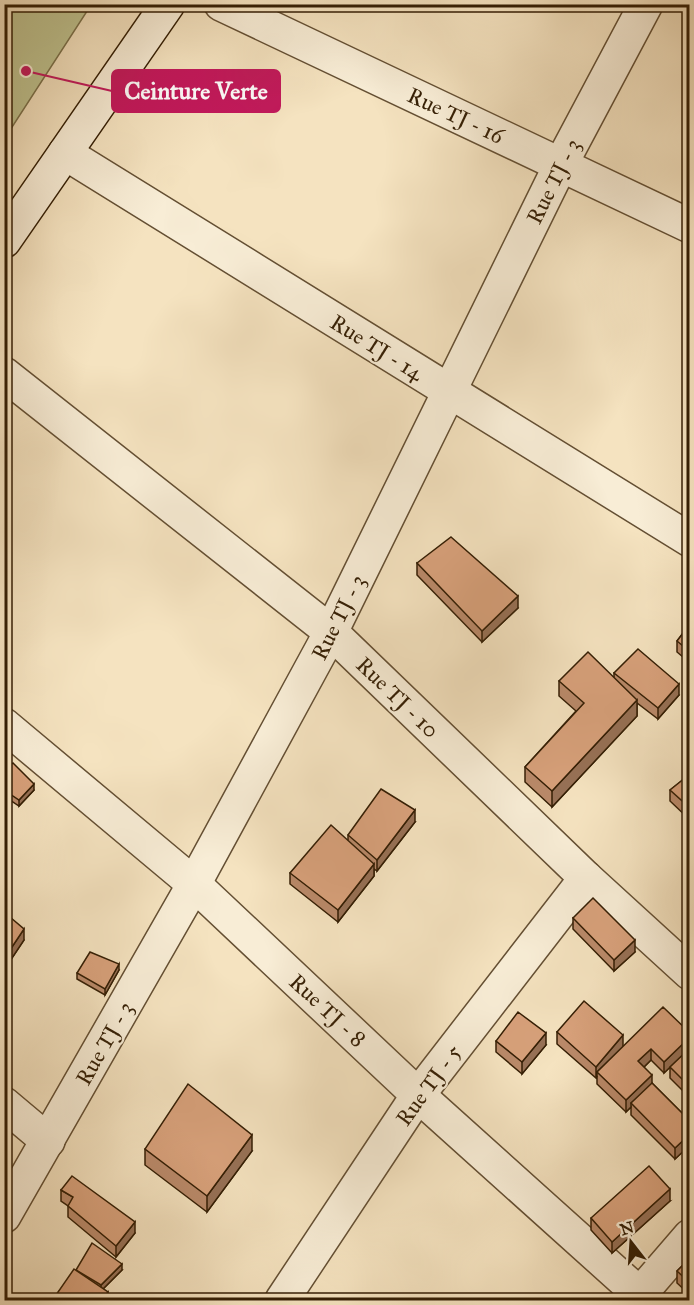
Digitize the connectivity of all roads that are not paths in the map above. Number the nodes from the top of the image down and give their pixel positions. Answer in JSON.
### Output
{"nodes":[{"id":1,"x":168,"y":4,"type":"edge"},
{"id":2,"x":221,"y":4,"type":"edge"},
{"id":3,"x":646,"y":4,"type":"edge"},
{"id":4,"x":65,"y":153,"type":"junction"},
{"id":5,"x":561,"y":164,"type":"junction"},
{"id":6,"x":690,"y":226,"type":"edge"},
{"id":7,"x":4,"y":241,"type":"edge"},
{"id":8,"x":4,"y":374,"type":"edge"},
{"id":9,"x":449,"y":391,"type":"junction"},
{"id":10,"x":690,"y":540,"type":"edge"},
{"id":11,"x":331,"y":632,"type":"junction"},
{"id":12,"x":4,"y":724,"type":"edge"},
{"id":13,"x":586,"y":878,"type":"junction"},
{"id":14,"x":194,"y":884,"type":"junction"},
{"id":15,"x":690,"y":973,"type":"edge"},
{"id":16,"x":418,"y":1095,"type":"junction"},
{"id":17,"x":4,"y":1104,"type":"edge"},
{"id":18,"x":48,"y":1141,"type":"junction"},
{"id":19,"x":4,"y":1216,"type":"edge"},
{"id":20,"x":690,"y":1236,"type":"edge"},
{"id":21,"x":643,"y":1297,"type":"edge"},
{"id":22,"x":282,"y":1300,"type":"edge"}],
"edges":[{"from":1,"to":4,"type":"street"},
{"from":2,"to":5,"type":"street","name":"Rue TJ - 16"},
{"from":3,"to":5,"type":"street","name":"Rue TJ - 3"},
{"from":4,"to":7,"type":"street"},
{"from":4,"to":9,"type":"street","name":"Rue TJ - 14"},
{"from":5,"to":6,"type":"street","name":"Rue TJ - 16"},
{"from":5,"to":9,"type":"street","name":"Rue TJ - 3"},
{"from":8,"to":11,"type":"street","name":"Rue TJ - 10"},
{"from":9,"to":10,"type":"street","name":"Rue TJ - 14"},
{"from":9,"to":11,"type":"street","name":"Rue TJ - 3"},
{"from":11,"to":13,"type":"street","name":"Rue TJ - 10"},
{"from":11,"to":14,"type":"street","name":"Rue TJ - 3"},
{"from":12,"to":14,"type":"street","name":"Rue TJ - 8"},
{"from":13,"to":15,"type":"street","name":"Rue TJ - 10"},
{"from":13,"to":16,"type":"street","name":"Rue TJ - 5"},
{"from":14,"to":16,"type":"street","name":"Rue TJ - 8"},
{"from":14,"to":18,"type":"street","name":"Rue TJ - 3"},
{"from":16,"to":21,"type":"street","name":"Rue TJ - 8"},
{"from":16,"to":22,"type":"street","name":"Rue TJ - 5"},
{"from":17,"to":18,"type":"street"},
{"from":18,"to":19,"type":"street","name":"Rue TJ - 3"},
{"from":20,"to":21,"type":"street"}]}
